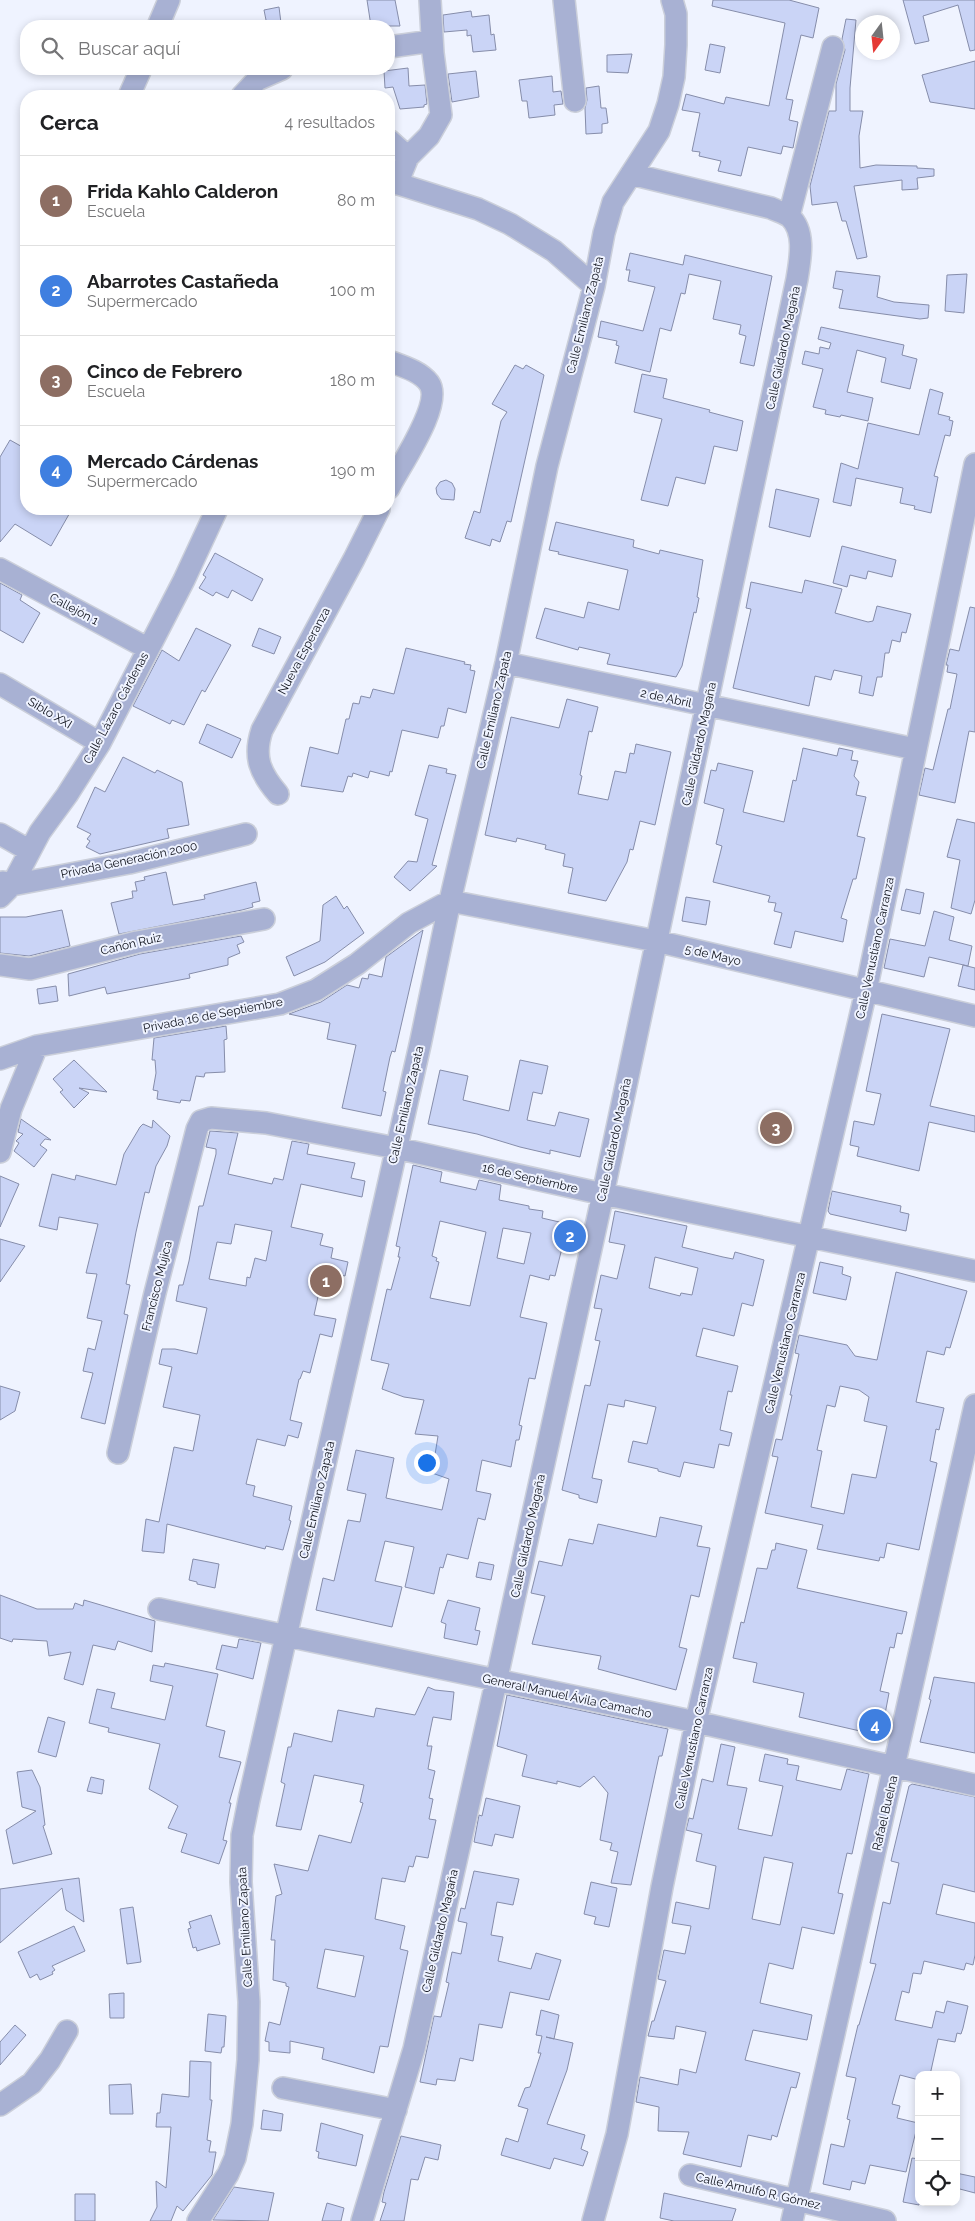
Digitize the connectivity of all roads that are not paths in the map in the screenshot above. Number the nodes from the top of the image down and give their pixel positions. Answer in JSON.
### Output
{"nodes":[{"id":1,"x":169,"y":0,"type":"edge"},
{"id":2,"x":430,"y":0,"type":"edge"},
{"id":3,"x":564,"y":0,"type":"edge"},
{"id":4,"x":672,"y":0,"type":"edge"},
{"id":5,"x":161,"y":20,"type":"edge"},
{"id":6,"x":432,"y":41,"type":"junction"},
{"id":7,"x":395,"y":45,"type":"edge"},
{"id":8,"x":832,"y":48,"type":"dead end"},
{"id":9,"x":138,"y":75,"type":"edge"},
{"id":10,"x":268,"y":75,"type":"edge"},
{"id":11,"x":132,"y":90,"type":"edge"},
{"id":12,"x":248,"y":90,"type":"edge"},
{"id":13,"x":575,"y":101,"type":"dead end"},
{"id":14,"x":395,"y":145,"type":"edge"},
{"id":15,"x":408,"y":157,"type":"junction"},
{"id":16,"x":631,"y":174,"type":"junction"},
{"id":17,"x":395,"y":179,"type":"edge"},
{"id":18,"x":395,"y":183,"type":"edge"},
{"id":19,"x":789,"y":216,"type":"junction"},
{"id":20,"x":594,"y":286,"type":"junction"},
{"id":21,"x":395,"y":363,"type":"edge"},
{"id":22,"x":975,"y":464,"type":"edge"},
{"id":23,"x":395,"y":477,"type":"edge"},
{"id":24,"x":211,"y":515,"type":"edge"},
{"id":25,"x":375,"y":515,"type":"edge"},
{"id":26,"x":0,"y":570,"type":"edge"},
{"id":27,"x":148,"y":648,"type":"junction"},
{"id":28,"x":506,"y":663,"type":"junction"},
{"id":29,"x":0,"y":684,"type":"edge"},
{"id":30,"x":707,"y":707,"type":"junction"},
{"id":31,"x":100,"y":743,"type":"junction"},
{"id":32,"x":915,"y":749,"type":"junction"},
{"id":33,"x":278,"y":794,"type":"dead end"},
{"id":34,"x":0,"y":834,"type":"edge"},
{"id":35,"x":246,"y":834,"type":"dead end"},
{"id":36,"x":30,"y":851,"type":"junction"},
{"id":37,"x":4,"y":888,"type":"edge"},
{"id":38,"x":450,"y":900,"type":"junction"},
{"id":39,"x":264,"y":919,"type":"dead end"},
{"id":40,"x":656,"y":941,"type":"junction"},
{"id":41,"x":0,"y":965,"type":"edge"},
{"id":42,"x":866,"y":991,"type":"junction"},
{"id":43,"x":975,"y":1016,"type":"edge"},
{"id":44,"x":37,"y":1046,"type":"junction"},
{"id":45,"x":0,"y":1059,"type":"edge"},
{"id":46,"x":201,"y":1121,"type":"joint"},
{"id":47,"x":396,"y":1148,"type":"junction"},
{"id":48,"x":0,"y":1152,"type":"edge"},
{"id":49,"x":603,"y":1194,"type":"junction"},
{"id":50,"x":810,"y":1236,"type":"junction"},
{"id":51,"x":975,"y":1271,"type":"edge"},
{"id":52,"x":975,"y":1405,"type":"edge"},
{"id":53,"x":118,"y":1453,"type":"dead end"},
{"id":54,"x":158,"y":1609,"type":"dead end"},
{"id":55,"x":286,"y":1637,"type":"junction"},
{"id":56,"x":496,"y":1682,"type":"junction"},
{"id":57,"x":696,"y":1722,"type":"junction"},
{"id":58,"x":895,"y":1767,"type":"junction"},
{"id":59,"x":975,"y":1785,"type":"edge"},
{"id":60,"x":67,"y":2031,"type":"dead end"},
{"id":61,"x":283,"y":2088,"type":"dead end"},
{"id":62,"x":0,"y":2105,"type":"edge"},
{"id":63,"x":396,"y":2110,"type":"junction"},
{"id":64,"x":690,"y":2174,"type":"dead end"},
{"id":65,"x":797,"y":2200,"type":"junction"},
{"id":66,"x":198,"y":2221,"type":"edge"},
{"id":67,"x":362,"y":2221,"type":"edge"},
{"id":68,"x":592,"y":2221,"type":"edge"},
{"id":69,"x":792,"y":2221,"type":"edge"},
{"id":70,"x":885,"y":2221,"type":"edge"}],
"edges":[{"from":1,"to":5,"type":"street"},
{"from":2,"to":6,"type":"street"},
{"from":3,"to":13,"type":"street"},
{"from":4,"to":16,"type":"street","name":"Calle Emiliano Zapata"},
{"from":6,"to":7,"type":"street"},
{"from":6,"to":15,"type":"street"},
{"from":8,"to":19,"type":"street"},
{"from":9,"to":11,"type":"street"},
{"from":10,"to":12,"type":"street"},
{"from":14,"to":15,"type":"street"},
{"from":15,"to":17,"type":"street"},
{"from":16,"to":19,"type":"street"},
{"from":16,"to":20,"type":"street","name":"Calle Emiliano Zapata"},
{"from":18,"to":20,"type":"street"},
{"from":19,"to":30,"type":"street","name":"Calle Gildardo Magaña"},
{"from":20,"to":28,"type":"street","name":"Calle Emiliano Zapata"},
{"from":21,"to":23,"type":"street"},
{"from":22,"to":32,"type":"street","name":"Calle Venustiano Carranza"},
{"from":24,"to":27,"type":"street","name":"Calle Lázaro Cárdenas"},
{"from":25,"to":33,"type":"street","name":"Nueva Esperanza"},
{"from":26,"to":27,"type":"street","name":"Callejón 1"},
{"from":27,"to":31,"type":"street","name":"Calle Lázaro Cárdenas"},
{"from":28,"to":30,"type":"street","name":"2 de Abril"},
{"from":28,"to":38,"type":"street","name":"Calle Emiliano Zapata"},
{"from":29,"to":31,"type":"street","name":"Siblo XXI"},
{"from":30,"to":32,"type":"street","name":"2 de Abril"},
{"from":30,"to":40,"type":"street","name":"Calle Gildardo Magaña"},
{"from":31,"to":36,"type":"street","name":"Calle Lázaro Cárdenas"},
{"from":32,"to":42,"type":"street","name":"Calle Venustiano Carranza"},
{"from":34,"to":36,"type":"street"},
{"from":35,"to":37,"type":"street","name":"Privada Generación 2000"},
{"from":36,"to":37,"type":"street","name":"Calle Lázaro Cárdenas"},
{"from":38,"to":40,"type":"street","name":"5 de Mayo"},
{"from":38,"to":44,"type":"street","name":"Privada 16 de Septiembre"},
{"from":38,"to":47,"type":"street","name":"Calle Emiliano Zapata"},
{"from":39,"to":41,"type":"street","name":"Cañón Ruiz"},
{"from":40,"to":42,"type":"street","name":"5 de Mayo"},
{"from":40,"to":49,"type":"street","name":"Calle Gildardo Magaña"},
{"from":42,"to":43,"type":"street","name":"5 de Mayo"},
{"from":42,"to":50,"type":"street","name":"Calle Venustiano Carranza"},
{"from":44,"to":45,"type":"street","name":"Privada 16 de Septiembre"},
{"from":44,"to":48,"type":"street"},
{"from":46,"to":47,"type":"street","name":"16 de Septiembre"},
{"from":46,"to":53,"type":"street","name":"Francisco Mujica"},
{"from":47,"to":49,"type":"street","name":"16 de Septiembre"},
{"from":47,"to":55,"type":"street","name":"Calle Emiliano Zapata"},
{"from":49,"to":50,"type":"street","name":"16 de Septiembre"},
{"from":49,"to":56,"type":"street","name":"Calle Gildardo Magaña"},
{"from":50,"to":51,"type":"street","name":"16 de Septiembre"},
{"from":50,"to":57,"type":"street","name":"Calle Venustiano Carranza"},
{"from":52,"to":58,"type":"street","name":"Rafael Buelna"},
{"from":54,"to":55,"type":"street","name":"General Manuel Ávila Camacho"},
{"from":55,"to":56,"type":"street","name":"General Manuel Ávila Camacho"},
{"from":55,"to":66,"type":"street","name":"Calle Emiliano Zapata"},
{"from":56,"to":57,"type":"street","name":"General Manuel Ávila Camacho"},
{"from":56,"to":63,"type":"street","name":"Calle Gildardo Magaña"},
{"from":57,"to":58,"type":"street","name":"General Manuel Ávila Camacho"},
{"from":57,"to":68,"type":"street","name":"Calle Venustiano Carranza"},
{"from":58,"to":59,"type":"street","name":"General Manuel Ávila Camacho"},
{"from":58,"to":65,"type":"street","name":"Rafael Buelna"},
{"from":60,"to":62,"type":"street"},
{"from":61,"to":63,"type":"street"},
{"from":63,"to":67,"type":"street","name":"Calle Gildardo Magaña"},
{"from":64,"to":65,"type":"street","name":"Calle Arnulfo R. Gómez"},
{"from":65,"to":69,"type":"street","name":"Rafael Buelna"},
{"from":65,"to":70,"type":"street","name":"Calle Arnulfo R. Gómez"}]}
